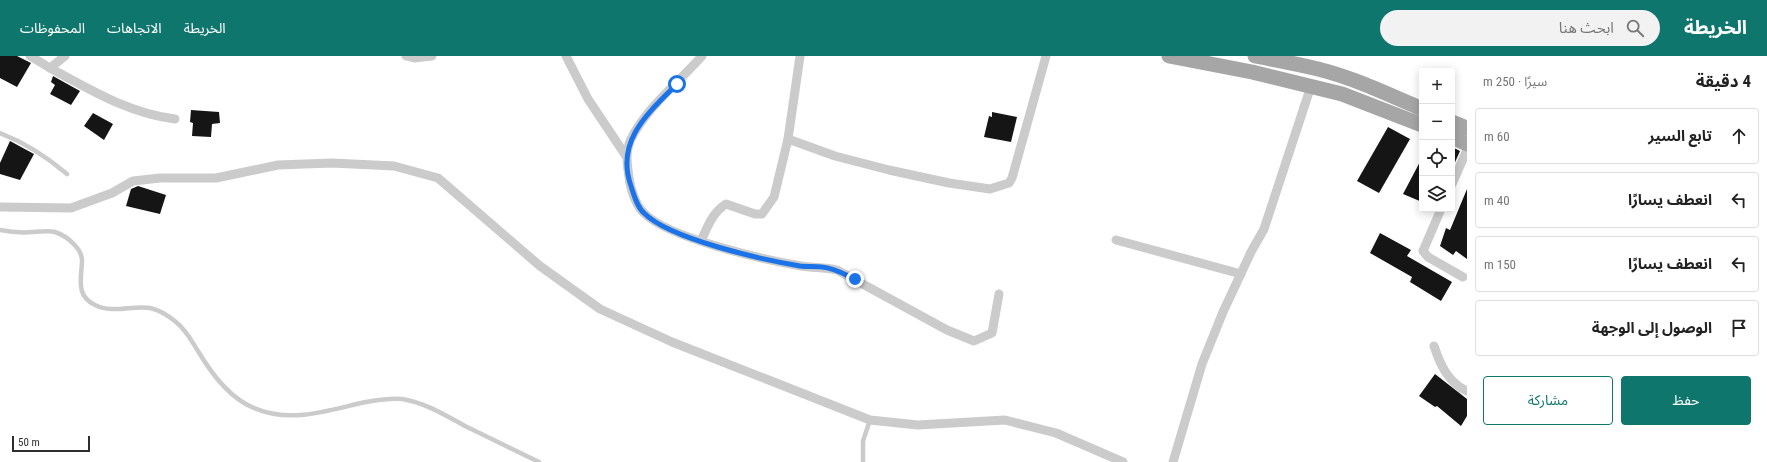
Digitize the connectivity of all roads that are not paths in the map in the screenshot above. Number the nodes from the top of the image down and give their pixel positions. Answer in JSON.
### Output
{"nodes":[{"id":1,"x":65,"y":56,"type":"edge"},
{"id":2,"x":406,"y":56,"type":"edge"},
{"id":3,"x":432,"y":56,"type":"edge"},
{"id":4,"x":566,"y":56,"type":"edge"},
{"id":5,"x":702,"y":56,"type":"edge"},
{"id":6,"x":800,"y":56,"type":"edge"},
{"id":7,"x":1046,"y":56,"type":"edge"},
{"id":8,"x":1169,"y":56,"type":"edge"},
{"id":9,"x":1255,"y":56,"type":"edge"},
{"id":10,"x":35,"y":57,"type":"edge"},
{"id":11,"x":50,"y":68,"type":"junction"},
{"id":12,"x":1310,"y":86,"type":"junction"},
{"id":13,"x":1419,"y":108,"type":"edge"},
{"id":14,"x":175,"y":119,"type":"dead end"},
{"id":15,"x":1455,"y":123,"type":"edge"},
{"id":16,"x":1419,"y":124,"type":"edge"},
{"id":17,"x":1467,"y":128,"type":"edge"},
{"id":18,"x":0,"y":133,"type":"edge"},
{"id":19,"x":788,"y":139,"type":"junction"},
{"id":20,"x":1455,"y":139,"type":"edge"},
{"id":21,"x":1467,"y":144,"type":"edge"},
{"id":22,"x":1467,"y":150,"type":"edge"},
{"id":23,"x":626,"y":156,"type":"junction"},
{"id":24,"x":67,"y":174,"type":"dead end"},
{"id":25,"x":1455,"y":177,"type":"edge"},
{"id":26,"x":0,"y":207,"type":"edge"},
{"id":27,"x":1440,"y":212,"type":"edge"},
{"id":28,"x":0,"y":230,"type":"edge"},
{"id":29,"x":1116,"y":240,"type":"dead end"},
{"id":30,"x":701,"y":241,"type":"junction"},
{"id":31,"x":1241,"y":274,"type":"junction"},
{"id":32,"x":1463,"y":277,"type":"dead end"},
{"id":33,"x":998,"y":294,"type":"dead end"},
{"id":34,"x":1434,"y":346,"type":"dead end"},
{"id":35,"x":1467,"y":391,"type":"edge"},
{"id":36,"x":870,"y":420,"type":"junction"},
{"id":37,"x":539,"y":462,"type":"edge"},
{"id":38,"x":863,"y":462,"type":"edge"},
{"id":39,"x":1123,"y":462,"type":"edge"},
{"id":40,"x":1173,"y":462,"type":"edge"}],
"edges":[{"from":1,"to":11,"type":"street"},
{"from":2,"to":3,"type":"street"},
{"from":4,"to":23,"type":"street"},
{"from":5,"to":23,"type":"street"},
{"from":6,"to":19,"type":"street"},
{"from":7,"to":19,"type":"street"},
{"from":8,"to":12,"type":"main road"},
{"from":9,"to":13,"type":"main road"},
{"from":10,"to":11,"type":"street"},
{"from":11,"to":14,"type":"street"},
{"from":12,"to":16,"type":"main road"},
{"from":12,"to":31,"type":"street"},
{"from":15,"to":17,"type":"main road"},
{"from":18,"to":24,"type":"lane"},
{"from":19,"to":30,"type":"street"},
{"from":20,"to":21,"type":"main road"},
{"from":22,"to":25,"type":"street"},
{"from":23,"to":30,"type":"street"},
{"from":26,"to":36,"type":"street"},
{"from":27,"to":32,"type":"street"},
{"from":28,"to":37,"type":"lane"},
{"from":29,"to":31,"type":"street"},
{"from":30,"to":33,"type":"street"},
{"from":31,"to":40,"type":"street"},
{"from":34,"to":35,"type":"street"},
{"from":36,"to":38,"type":"lane"},
{"from":36,"to":39,"type":"street"}]}
